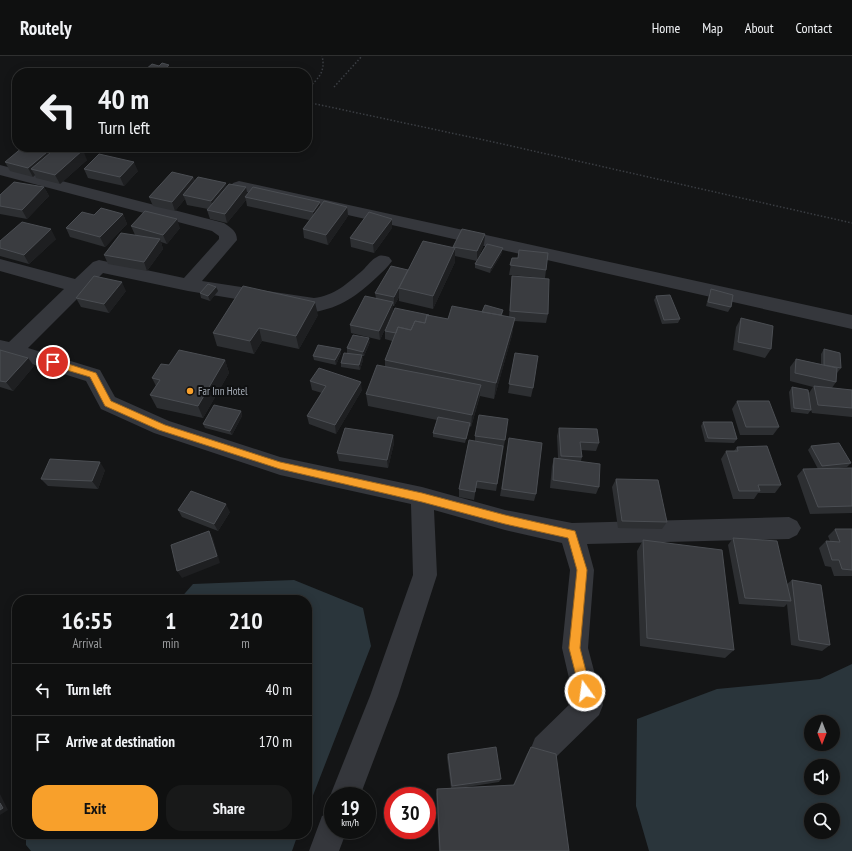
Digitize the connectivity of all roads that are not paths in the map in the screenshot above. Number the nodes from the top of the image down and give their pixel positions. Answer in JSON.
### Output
{"nodes":[{"id":1,"x":0,"y":170,"type":"edge"},
{"id":2,"x":238,"y":186,"type":"edge"},
{"id":3,"x":383,"y":261,"type":"dead end"},
{"id":4,"x":0,"y":265,"type":"edge"},
{"id":5,"x":188,"y":285,"type":"junction"},
{"id":6,"x":77,"y":288,"type":"junction"},
{"id":7,"x":852,"y":322,"type":"edge"},
{"id":8,"x":7,"y":349,"type":"edge"},
{"id":9,"x":422,"y":498,"type":"junction"},
{"id":10,"x":789,"y":528,"type":"dead end"},
{"id":11,"x":572,"y":534,"type":"junction"},
{"id":12,"x":546,"y":748,"type":"dead end"},
{"id":13,"x":349,"y":787,"type":"edge"},
{"id":14,"x":328,"y":839,"type":"edge"},
{"id":15,"x":324,"y":851,"type":"edge"}],
"edges":[{"from":1,"to":5,"type":"street"},
{"from":2,"to":7,"type":"street"},
{"from":3,"to":5,"type":"street"},
{"from":4,"to":6,"type":"street"},
{"from":5,"to":6,"type":"street"},
{"from":6,"to":8,"type":"street"},
{"from":8,"to":9,"type":"street"},
{"from":9,"to":11,"type":"street"},
{"from":9,"to":13,"type":"street"},
{"from":10,"to":11,"type":"street"},
{"from":11,"to":12,"type":"street"},
{"from":14,"to":15,"type":"street"}]}
